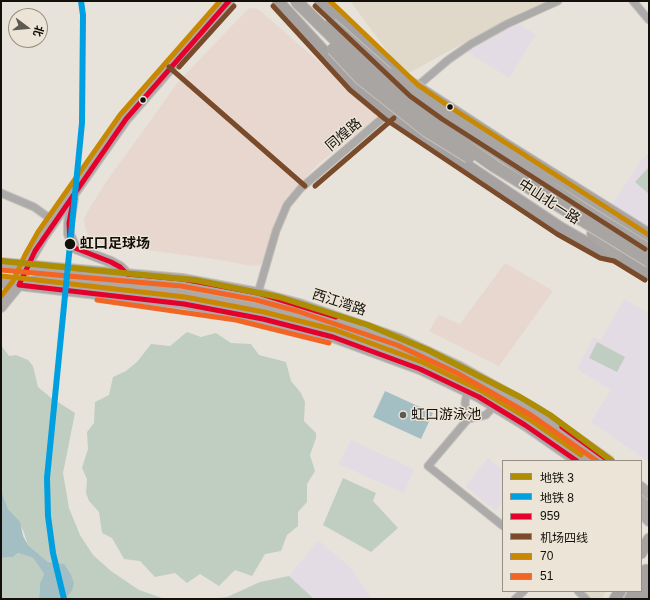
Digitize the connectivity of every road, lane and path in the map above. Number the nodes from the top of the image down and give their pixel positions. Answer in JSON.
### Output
{"nodes":[{"id":1,"x":229,"y":1,"type":"edge"},
{"id":2,"x":278,"y":1,"type":"edge"},
{"id":3,"x":293,"y":1,"type":"edge"},
{"id":4,"x":296,"y":1,"type":"edge"},
{"id":5,"x":307,"y":1,"type":"edge"},
{"id":6,"x":320,"y":1,"type":"edge"},
{"id":7,"x":558,"y":1,"type":"edge"},
{"id":8,"x":632,"y":1,"type":"edge"},
{"id":9,"x":649,"y":20,"type":"edge"},
{"id":10,"x":354,"y":46,"type":"junction"},
{"id":11,"x":414,"y":90,"type":"junction"},
{"id":12,"x":389,"y":114,"type":"junction"},
{"id":13,"x":1,"y":193,"type":"edge"},
{"id":14,"x":74,"y":196,"type":"junction"},
{"id":15,"x":55,"y":222,"type":"junction"},
{"id":16,"x":649,"y":234,"type":"edge"},
{"id":17,"x":649,"y":242,"type":"edge"},
{"id":18,"x":649,"y":250,"type":"edge"},
{"id":19,"x":616,"y":254,"type":"junction"},
{"id":20,"x":649,"y":261,"type":"edge"},
{"id":21,"x":1,"y":263,"type":"edge"},
{"id":22,"x":27,"y":266,"type":"junction"},
{"id":23,"x":127,"y":274,"type":"junction"},
{"id":24,"x":649,"y":274,"type":"edge"},
{"id":25,"x":1,"y":282,"type":"edge"},
{"id":26,"x":19,"y":285,"type":"junction"},
{"id":27,"x":258,"y":293,"type":"junction"},
{"id":28,"x":1,"y":307,"type":"edge"},
{"id":29,"x":467,"y":392,"type":"junction"},
{"id":30,"x":494,"y":406,"type":"junction"},
{"id":31,"x":468,"y":419,"type":"junction"},
{"id":32,"x":576,"y":460,"type":"edge"},
{"id":33,"x":589,"y":460,"type":"edge"},
{"id":34,"x":608,"y":460,"type":"edge"},
{"id":35,"x":642,"y":513,"type":"edge"},
{"id":36,"x":649,"y":521,"type":"edge"},
{"id":37,"x":502,"y":525,"type":"edge"},
{"id":38,"x":649,"y":538,"type":"edge"},
{"id":39,"x":642,"y":551,"type":"edge"},
{"id":40,"x":649,"y":584,"type":"edge"},
{"id":41,"x":523,"y":592,"type":"edge"},
{"id":42,"x":515,"y":599,"type":"edge"},
{"id":43,"x":641,"y":599,"type":"edge"}],
"edges":[{"from":1,"to":14,"type":"main road"},
{"from":2,"to":12,"type":"main road","name":"中山北一路"},
{"from":3,"to":19,"type":"highway","bridge":true},
{"from":4,"to":20,"type":"highway","bridge":true},
{"from":5,"to":10,"type":"highway","bridge":true},
{"from":6,"to":11,"type":"main road","name":"中山北一路"},
{"from":7,"to":11,"type":"street","name":"同煌路"},
{"from":8,"to":9,"type":"street"},
{"from":10,"to":16,"type":"highway","bridge":true},
{"from":10,"to":18,"type":"highway","bridge":true},
{"from":11,"to":12,"type":"street","name":"同煌路"},
{"from":11,"to":17,"type":"main road","name":"中山北一路"},
{"from":12,"to":19,"type":"main road","name":"中山北一路"},
{"from":12,"to":27,"type":"street","name":"同煌路"},
{"from":13,"to":15,"type":"street"},
{"from":14,"to":15,"type":"main road"},
{"from":14,"to":23,"type":"main road"},
{"from":15,"to":22,"type":"main road"},
{"from":19,"to":24,"type":"main road","name":"中山北一路"},
{"from":21,"to":22,"type":"main road","name":"西江湾路"},
{"from":22,"to":23,"type":"main road","name":"西江湾路"},
{"from":22,"to":26,"type":"main road"},
{"from":23,"to":27,"type":"main road","name":"西江湾路"},
{"from":25,"to":26,"type":"main road"},
{"from":26,"to":28,"type":"main road"},
{"from":26,"to":29,"type":"main road"},
{"from":26,"to":33,"type":"main road"},
{"from":27,"to":34,"type":"main road","name":"西江湾路"},
{"from":29,"to":30,"type":"main road"},
{"from":29,"to":31,"type":"street"},
{"from":30,"to":31,"type":"street"},
{"from":30,"to":32,"type":"main road"},
{"from":31,"to":37,"type":"street"},
{"from":35,"to":36,"type":"main road"},
{"from":38,"to":39,"type":"main road"},
{"from":40,"to":43,"type":"main road"},
{"from":41,"to":42,"type":"street"}]}
